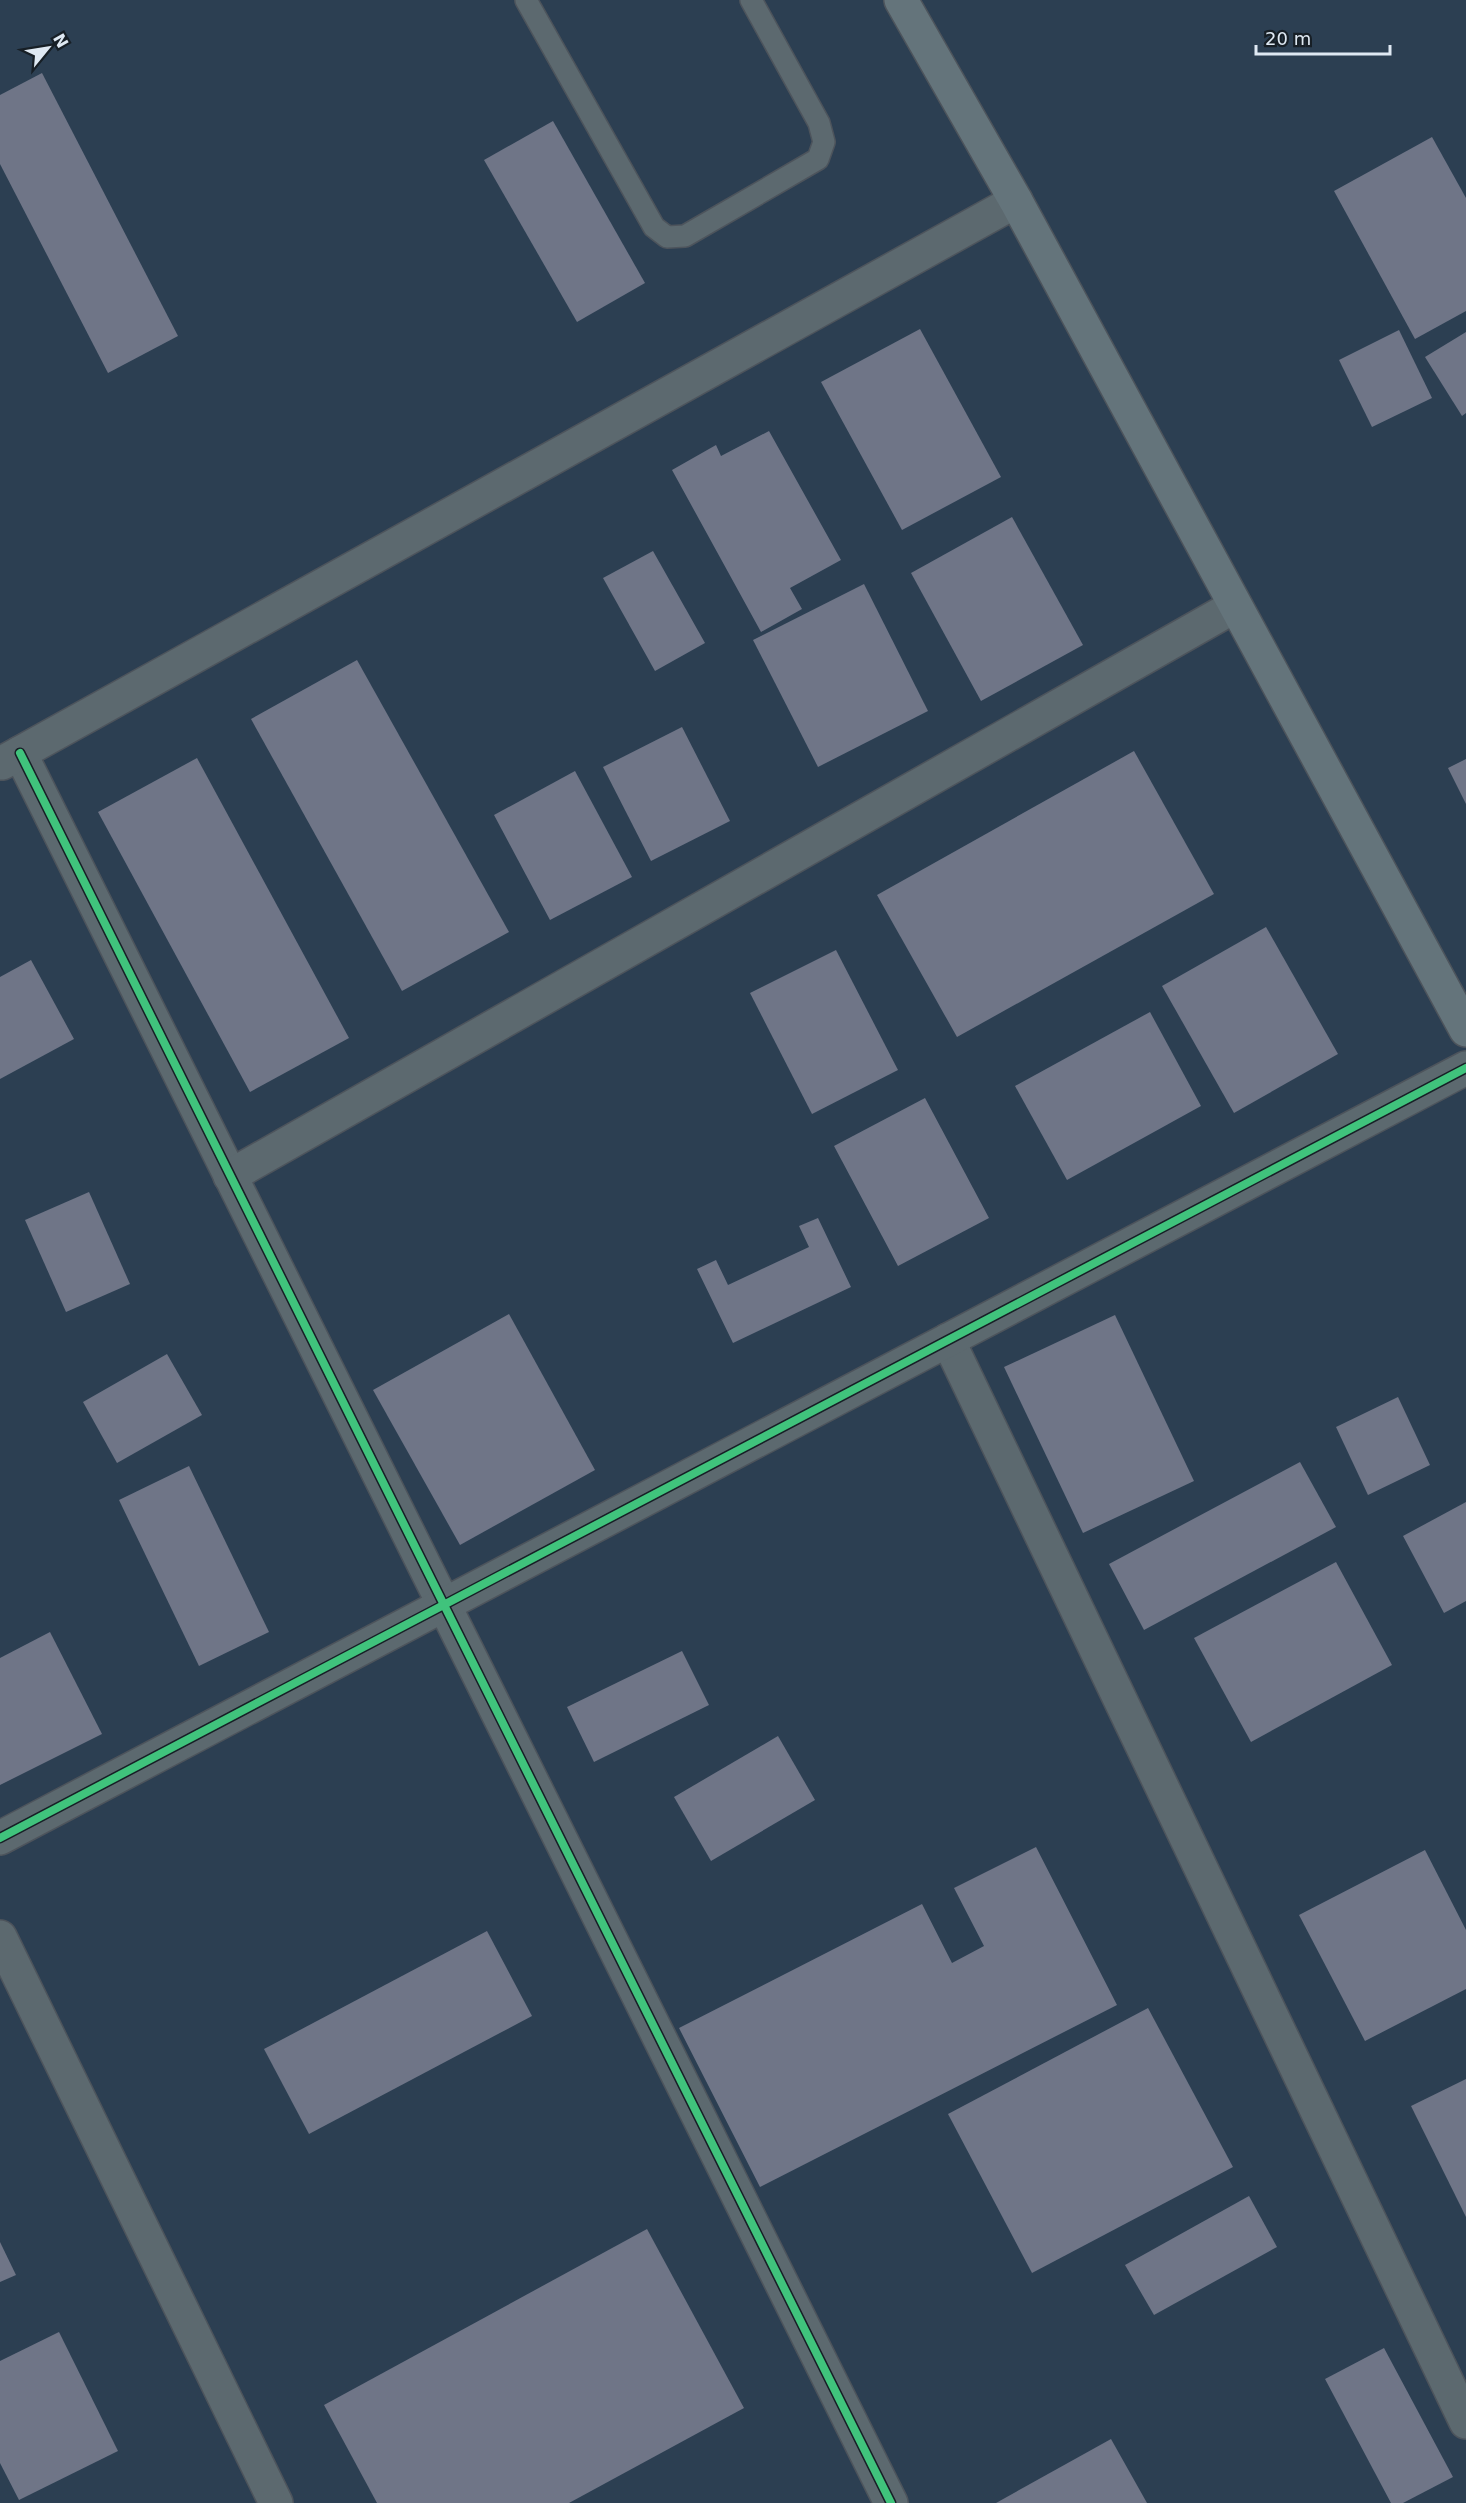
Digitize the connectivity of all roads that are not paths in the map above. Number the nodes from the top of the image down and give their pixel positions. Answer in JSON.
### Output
{"nodes":[{"id":1,"x":526,"y":0,"type":"edge"},
{"id":2,"x":751,"y":0,"type":"edge"},
{"id":3,"x":901,"y":0,"type":"edge"},
{"id":4,"x":1016,"y":201,"type":"junction"},
{"id":5,"x":1235,"y":606,"type":"junction"},
{"id":6,"x":10,"y":759,"type":"edge"},
{"id":7,"x":1466,"y":1030,"type":"edge"},
{"id":8,"x":1466,"y":1068,"type":"edge"},
{"id":9,"x":230,"y":1176,"type":"junction"},
{"id":10,"x":948,"y":1340,"type":"junction"},
{"id":11,"x":444,"y":1605,"type":"junction"},
{"id":12,"x":0,"y":1838,"type":"edge"},
{"id":13,"x":0,"y":1937,"type":"edge"},
{"id":14,"x":1466,"y":2422,"type":"edge"},
{"id":15,"x":276,"y":2503,"type":"edge"},
{"id":16,"x":891,"y":2503,"type":"edge"}],
"edges":[{"from":1,"to":2,"type":"lane"},
{"from":3,"to":4,"type":"street"},
{"from":4,"to":5,"type":"street"},
{"from":4,"to":6,"type":"street"},
{"from":5,"to":7,"type":"street"},
{"from":5,"to":9,"type":"street"},
{"from":6,"to":9,"type":"street"},
{"from":8,"to":10,"type":"street"},
{"from":9,"to":11,"type":"street"},
{"from":10,"to":11,"type":"street"},
{"from":10,"to":14,"type":"street"},
{"from":11,"to":12,"type":"street"},
{"from":11,"to":16,"type":"street"},
{"from":13,"to":15,"type":"street"}]}
